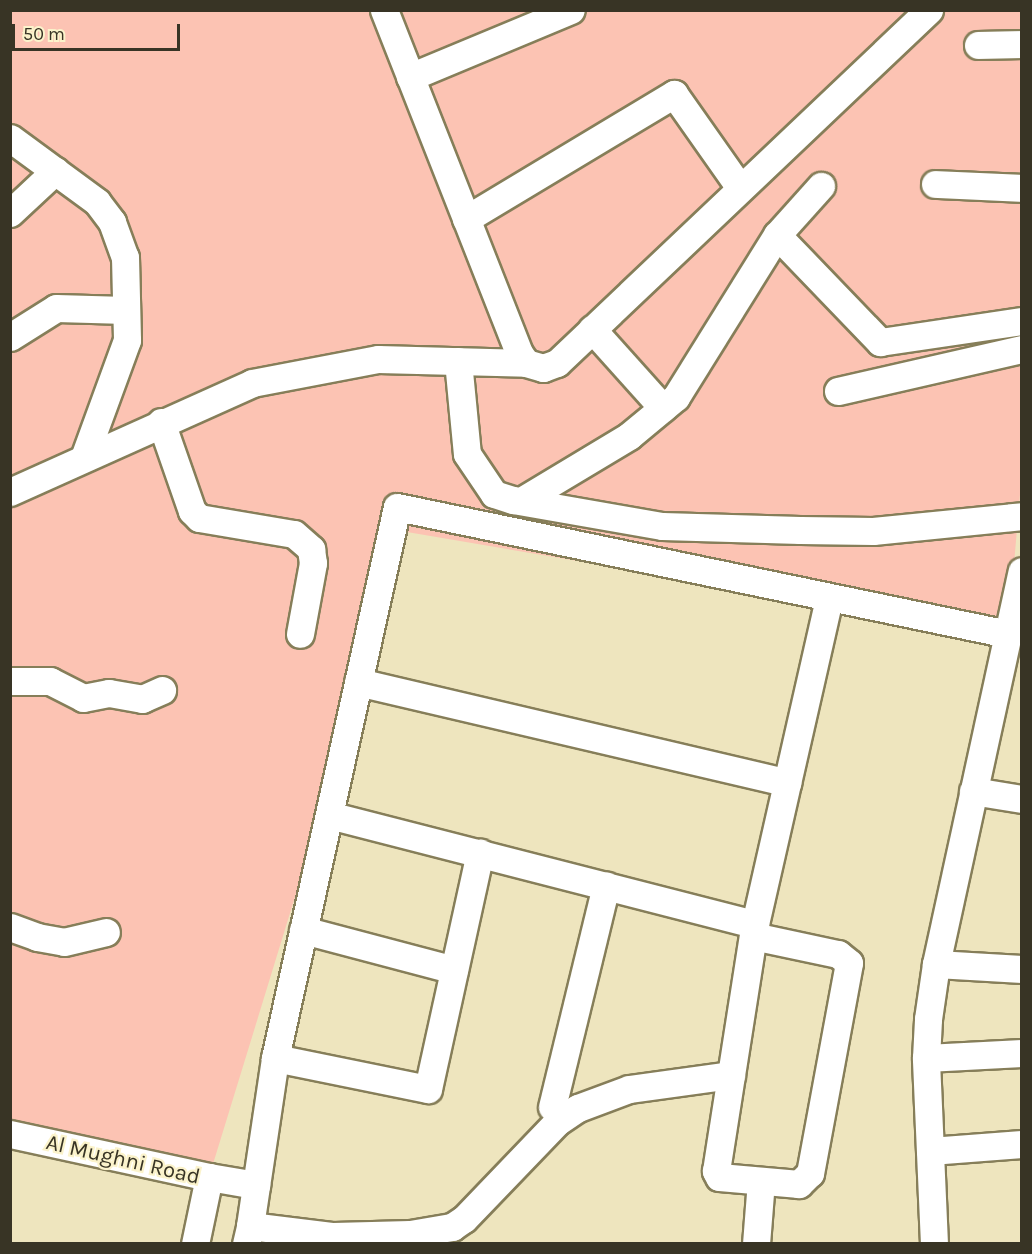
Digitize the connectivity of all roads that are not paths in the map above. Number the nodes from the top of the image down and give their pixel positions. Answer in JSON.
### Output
{"nodes":[{"id":1,"x":384,"y":10,"type":"edge"},
{"id":2,"x":571,"y":10,"type":"edge"},
{"id":3,"x":930,"y":10,"type":"edge"},
{"id":4,"x":1022,"y":44,"type":"edge"},
{"id":5,"x":978,"y":45,"type":"dead end"},
{"id":6,"x":410,"y":77,"type":"junction"},
{"id":7,"x":10,"y":138,"type":"edge"},
{"id":8,"x":55,"y":171,"type":"junction"},
{"id":9,"x":934,"y":184,"type":"dead end"},
{"id":10,"x":821,"y":186,"type":"dead end"},
{"id":11,"x":740,"y":188,"type":"junction"},
{"id":12,"x":1022,"y":188,"type":"edge"},
{"id":13,"x":10,"y":213,"type":"edge"},
{"id":14,"x":466,"y":219,"type":"junction"},
{"id":15,"x":777,"y":235,"type":"junction"},
{"id":16,"x":126,"y":310,"type":"junction"},
{"id":17,"x":1022,"y":321,"type":"edge"},
{"id":18,"x":592,"y":329,"type":"junction"},
{"id":19,"x":10,"y":337,"type":"edge"},
{"id":20,"x":1022,"y":349,"type":"edge"},
{"id":21,"x":458,"y":361,"type":"junction"},
{"id":22,"x":526,"y":363,"type":"junction"},
{"id":23,"x":838,"y":391,"type":"dead end"},
{"id":24,"x":663,"y":408,"type":"junction"},
{"id":25,"x":161,"y":422,"type":"junction"},
{"id":26,"x":85,"y":455,"type":"junction"},
{"id":27,"x":10,"y":492,"type":"edge"},
{"id":28,"x":521,"y":501,"type":"junction"},
{"id":29,"x":1022,"y":516,"type":"edge"},
{"id":30,"x":1022,"y":571,"type":"edge"},
{"id":31,"x":829,"y":597,"type":"junction"},
{"id":32,"x":300,"y":634,"type":"dead end"},
{"id":33,"x":1008,"y":634,"type":"junction"},
{"id":34,"x":1011,"y":668,"type":"edge"},
{"id":35,"x":10,"y":681,"type":"edge"},
{"id":36,"x":358,"y":682,"type":"junction"},
{"id":37,"x":162,"y":690,"type":"dead end"},
{"id":38,"x":787,"y":783,"type":"junction"},
{"id":39,"x":974,"y":791,"type":"junction"},
{"id":40,"x":1022,"y":799,"type":"edge"},
{"id":41,"x":329,"y":815,"type":"junction"},
{"id":42,"x":480,"y":853,"type":"junction"},
{"id":43,"x":606,"y":885,"type":"junction"},
{"id":44,"x":10,"y":927,"type":"edge"},
{"id":45,"x":303,"y":930,"type":"junction"},
{"id":46,"x":754,"y":930,"type":"junction"},
{"id":47,"x":106,"y":932,"type":"dead end"},
{"id":48,"x":936,"y":964,"type":"junction"},
{"id":49,"x":1022,"y":969,"type":"edge"},
{"id":50,"x":454,"y":970,"type":"junction"},
{"id":51,"x":1022,"y":1053,"type":"edge"},
{"id":52,"x":275,"y":1058,"type":"junction"},
{"id":53,"x":926,"y":1058,"type":"junction"},
{"id":54,"x":731,"y":1075,"type":"junction"},
{"id":55,"x":552,"y":1107,"type":"dead end"},
{"id":56,"x":10,"y":1134,"type":"edge"},
{"id":57,"x":1022,"y":1144,"type":"edge"},
{"id":58,"x":930,"y":1151,"type":"junction"},
{"id":59,"x":209,"y":1177,"type":"junction"},
{"id":60,"x":761,"y":1181,"type":"junction"},
{"id":61,"x":256,"y":1185,"type":"junction"},
{"id":62,"x":248,"y":1235,"type":"edge"},
{"id":63,"x":195,"y":1244,"type":"edge"},
{"id":64,"x":756,"y":1244,"type":"edge"},
{"id":65,"x":934,"y":1244,"type":"edge"}],
"edges":[{"from":1,"to":6,"type":"street"},
{"from":2,"to":6,"type":"street"},
{"from":3,"to":11,"type":"street"},
{"from":4,"to":5,"type":"street"},
{"from":6,"to":14,"type":"street"},
{"from":7,"to":8,"type":"street"},
{"from":8,"to":13,"type":"street"},
{"from":8,"to":16,"type":"street"},
{"from":9,"to":12,"type":"street"},
{"from":10,"to":15,"type":"street"},
{"from":11,"to":14,"type":"street"},
{"from":11,"to":18,"type":"street"},
{"from":14,"to":22,"type":"street"},
{"from":15,"to":17,"type":"street"},
{"from":15,"to":24,"type":"street"},
{"from":16,"to":19,"type":"street"},
{"from":16,"to":26,"type":"street"},
{"from":18,"to":22,"type":"street"},
{"from":18,"to":24,"type":"street"},
{"from":20,"to":23,"type":"street"},
{"from":21,"to":22,"type":"street"},
{"from":21,"to":25,"type":"street"},
{"from":21,"to":28,"type":"street"},
{"from":24,"to":28,"type":"street"},
{"from":25,"to":26,"type":"street"},
{"from":25,"to":32,"type":"street"},
{"from":26,"to":27,"type":"street"},
{"from":28,"to":29,"type":"street"},
{"from":30,"to":33,"type":"street"},
{"from":31,"to":33,"type":"street"},
{"from":31,"to":36,"type":"street"},
{"from":31,"to":38,"type":"street"},
{"from":33,"to":34,"type":"street"},
{"from":34,"to":39,"type":"street"},
{"from":35,"to":37,"type":"street"},
{"from":36,"to":38,"type":"street"},
{"from":36,"to":41,"type":"street"},
{"from":38,"to":46,"type":"street"},
{"from":39,"to":40,"type":"street"},
{"from":39,"to":48,"type":"street"},
{"from":41,"to":42,"type":"street"},
{"from":41,"to":45,"type":"street"},
{"from":42,"to":43,"type":"street"},
{"from":42,"to":50,"type":"street"},
{"from":43,"to":46,"type":"street"},
{"from":43,"to":55,"type":"street"},
{"from":44,"to":47,"type":"street"},
{"from":45,"to":50,"type":"street"},
{"from":45,"to":52,"type":"street"},
{"from":46,"to":54,"type":"street"},
{"from":46,"to":60,"type":"street"},
{"from":48,"to":49,"type":"street"},
{"from":48,"to":53,"type":"street"},
{"from":50,"to":52,"type":"street"},
{"from":51,"to":53,"type":"street"},
{"from":52,"to":61,"type":"street"},
{"from":53,"to":58,"type":"street"},
{"from":54,"to":60,"type":"street"},
{"from":54,"to":62,"type":"street"},
{"from":56,"to":59,"type":"street","name":"Al Mughni Road"},
{"from":57,"to":58,"type":"street"},
{"from":58,"to":65,"type":"street"},
{"from":59,"to":61,"type":"street"},
{"from":59,"to":63,"type":"street","name":"Al Mughni Road"},
{"from":60,"to":64,"type":"street"},
{"from":61,"to":62,"type":"street"}]}
